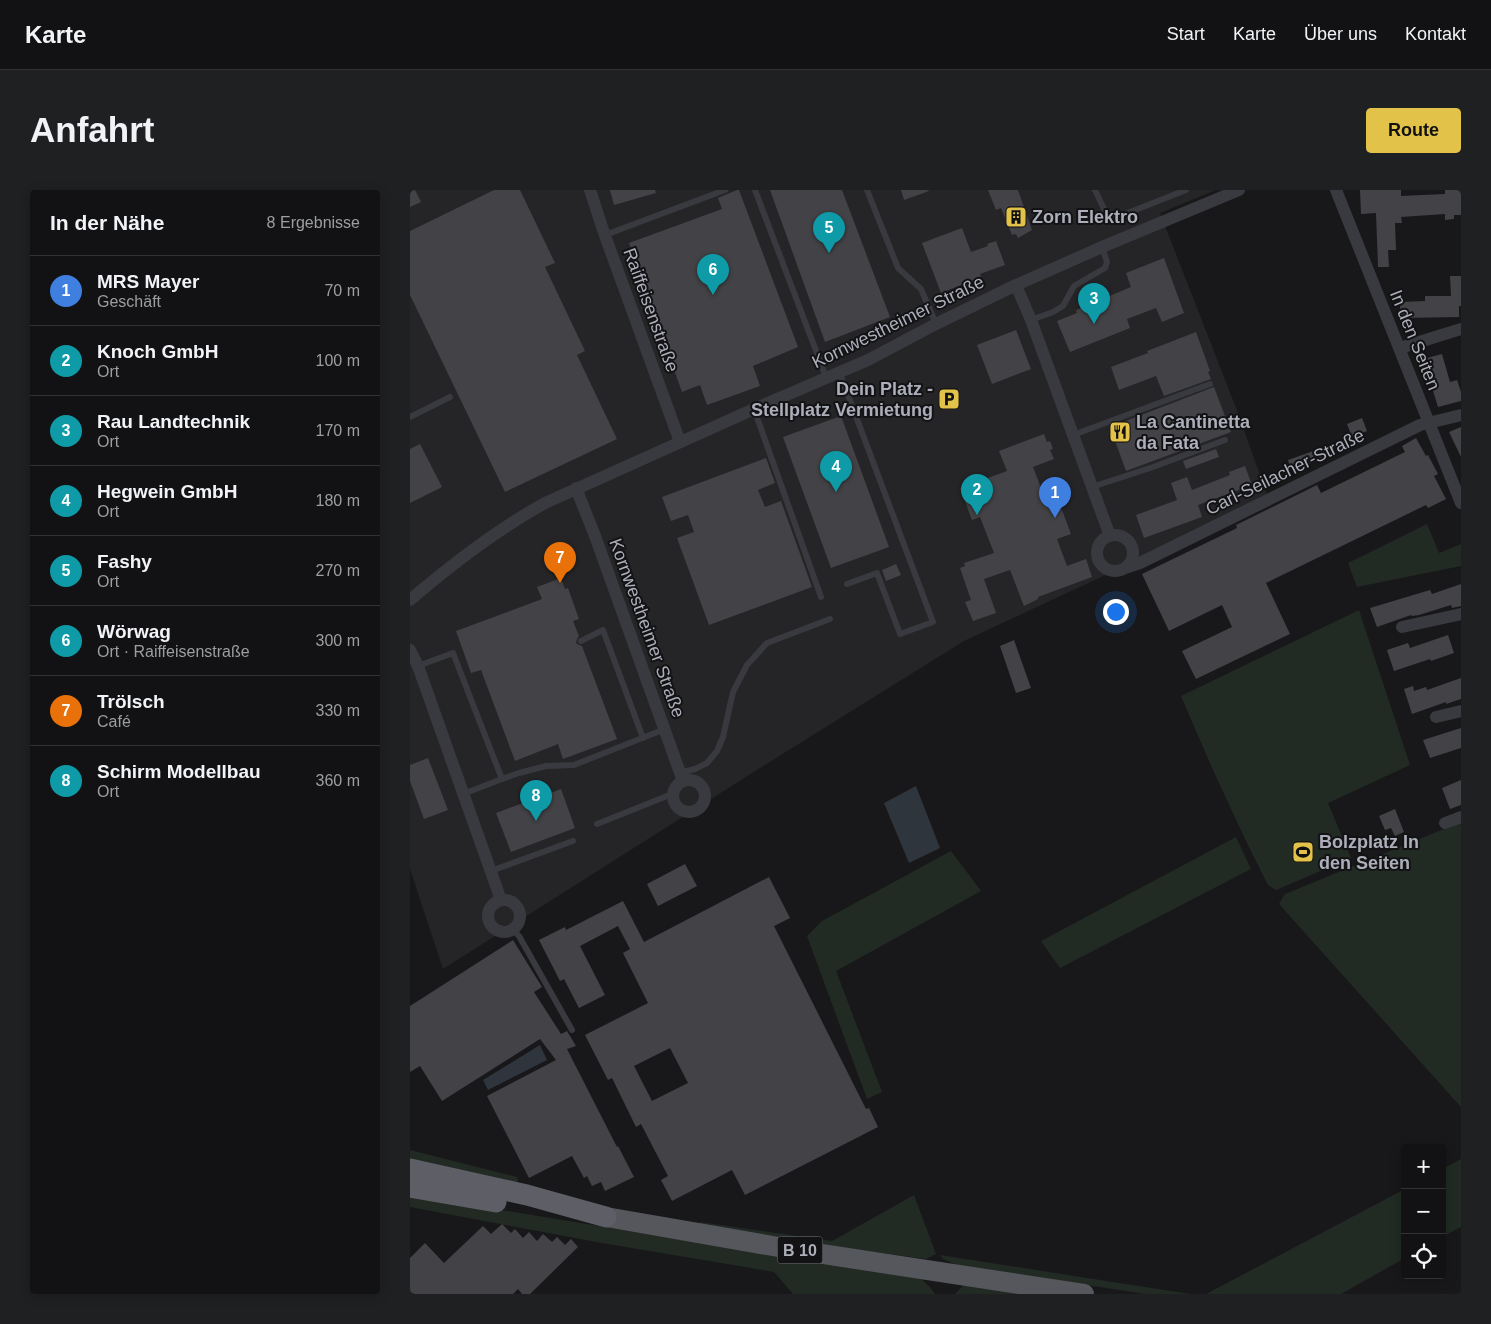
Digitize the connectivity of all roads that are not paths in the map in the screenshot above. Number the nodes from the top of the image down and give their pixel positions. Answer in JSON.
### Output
{"nodes":[{"id":1,"x":590,"y":190,"type":"edge"},
{"id":2,"x":725,"y":190,"type":"edge"},
{"id":3,"x":755,"y":190,"type":"edge"},
{"id":4,"x":867,"y":190,"type":"edge"},
{"id":5,"x":1095,"y":190,"type":"edge"},
{"id":6,"x":1186,"y":190,"type":"edge"},
{"id":7,"x":1239,"y":190,"type":"edge"},
{"id":8,"x":1336,"y":190,"type":"edge"},
{"id":9,"x":605,"y":235,"type":"junction"},
{"id":10,"x":1102,"y":247,"type":"junction"},
{"id":11,"x":1016,"y":285,"type":"junction"},
{"id":12,"x":1031,"y":320,"type":"junction"},
{"id":13,"x":936,"y":324,"type":"junction"},
{"id":14,"x":1461,"y":329,"type":"edge"},
{"id":15,"x":1400,"y":348,"type":"junction"},
{"id":16,"x":839,"y":372,"type":"junction"},
{"id":17,"x":826,"y":377,"type":"junction"},
{"id":18,"x":1210,"y":384,"type":"dead end"},
{"id":19,"x":450,"y":397,"type":"dead end"},
{"id":20,"x":754,"y":409,"type":"junction"},
{"id":21,"x":1461,"y":415,"type":"edge"},
{"id":22,"x":410,"y":417,"type":"edge"},
{"id":23,"x":1430,"y":423,"type":"junction"},
{"id":24,"x":1073,"y":435,"type":"junction"},
{"id":25,"x":1225,"y":440,"type":"dead end"},
{"id":26,"x":680,"y":442,"type":"junction"},
{"id":27,"x":1456,"y":475,"type":"edge"},
{"id":28,"x":1092,"y":487,"type":"junction"},
{"id":29,"x":576,"y":488,"type":"junction"},
{"id":30,"x":1461,"y":502,"type":"edge"},
{"id":31,"x":1110,"y":536,"type":"junction"},
{"id":32,"x":1128,"y":567,"type":"junction"},
{"id":33,"x":847,"y":584,"type":"dead end"},
{"id":34,"x":821,"y":597,"type":"dead end"},
{"id":35,"x":410,"y":600,"type":"edge"},
{"id":36,"x":1461,"y":614,"type":"edge"},
{"id":37,"x":830,"y":620,"type":"dead end"},
{"id":38,"x":1402,"y":627,"type":"dead end"},
{"id":39,"x":581,"y":641,"type":"dead end"},
{"id":40,"x":410,"y":650,"type":"edge"},
{"id":41,"x":418,"y":666,"type":"junction"},
{"id":42,"x":1461,"y":711,"type":"edge"},
{"id":43,"x":1436,"y":716,"type":"dead end"},
{"id":44,"x":665,"y":729,"type":"junction"},
{"id":45,"x":643,"y":738,"type":"junction"},
{"id":46,"x":681,"y":777,"type":"junction"},
{"id":47,"x":502,"y":779,"type":"junction"},
{"id":48,"x":463,"y":794,"type":"junction"},
{"id":49,"x":674,"y":796,"type":"junction"},
{"id":50,"x":1461,"y":817,"type":"edge"},
{"id":51,"x":1445,"y":823,"type":"dead end"},
{"id":52,"x":597,"y":824,"type":"dead end"},
{"id":53,"x":573,"y":841,"type":"dead end"},
{"id":54,"x":491,"y":871,"type":"junction"},
{"id":55,"x":501,"y":900,"type":"junction"},
{"id":56,"x":512,"y":929,"type":"junction"},
{"id":57,"x":572,"y":1030,"type":"dead end"},
{"id":58,"x":410,"y":1169,"type":"edge"},
{"id":59,"x":410,"y":1187,"type":"edge"},
{"id":60,"x":606,"y":1216,"type":"junction"},
{"id":61,"x":1084,"y":1294,"type":"edge"}],
"edges":[{"from":1,"to":9,"type":"street","name":"Raiffeisenstraße"},
{"from":2,"to":9,"type":"lane"},
{"from":3,"to":17,"type":"lane"},
{"from":4,"to":13,"type":"lane"},
{"from":5,"to":6,"type":"lane"},
{"from":7,"to":10,"type":"street","name":"Kornwestheimer Straße"},
{"from":8,"to":15,"type":"street","name":"In den Seiten"},
{"from":9,"to":26,"type":"street","name":"Raiffeisenstraße"},
{"from":10,"to":11,"type":"street","name":"Kornwestheimer Straße"},
{"from":10,"to":12,"type":"lane"},
{"from":11,"to":12,"type":"street"},
{"from":11,"to":13,"type":"street","name":"Kornwestheimer Straße"},
{"from":12,"to":24,"type":"street"},
{"from":13,"to":16,"type":"street","name":"Kornwestheimer Straße"},
{"from":14,"to":15,"type":"street"},
{"from":15,"to":23,"type":"street","name":"In den Seiten"},
{"from":16,"to":17,"type":"street","name":"Kornwestheimer Straße"},
{"from":16,"to":33,"type":"lane"},
{"from":17,"to":20,"type":"street","name":"Kornwestheimer Straße"},
{"from":18,"to":24,"type":"lane"},
{"from":19,"to":22,"type":"lane"},
{"from":20,"to":26,"type":"street","name":"Kornwestheimer Straße"},
{"from":20,"to":34,"type":"lane"},
{"from":21,"to":23,"type":"street","name":"Carl-Seilacher-Straße"},
{"from":23,"to":27,"type":"street","name":"In den Seiten"},
{"from":23,"to":32,"type":"street","name":"Carl-Seilacher-Straße"},
{"from":24,"to":28,"type":"street"},
{"from":25,"to":28,"type":"lane"},
{"from":26,"to":29,"type":"street","name":"Kornwestheimer Straße"},
{"from":27,"to":30,"type":"street","name":"In den Seiten"},
{"from":28,"to":31,"type":"street"},
{"from":29,"to":35,"type":"street","name":"Kornwestheimer Straße"},
{"from":29,"to":44,"type":"street","name":"Kornwestheimer Straße"},
{"from":31,"to":32,"type":"street"},
{"from":31,"to":32,"type":"street"},
{"from":36,"to":38,"type":"street"},
{"from":37,"to":46,"type":"lane"},
{"from":39,"to":45,"type":"lane"},
{"from":40,"to":41,"type":"street"},
{"from":41,"to":47,"type":"lane"},
{"from":41,"to":48,"type":"street"},
{"from":42,"to":43,"type":"street"},
{"from":44,"to":45,"type":"lane"},
{"from":44,"to":46,"type":"street","name":"Kornwestheimer Straße"},
{"from":45,"to":47,"type":"lane"},
{"from":46,"to":49,"type":"street"},
{"from":46,"to":49,"type":"street"},
{"from":47,"to":48,"type":"lane"},
{"from":48,"to":54,"type":"street"},
{"from":49,"to":52,"type":"lane"},
{"from":50,"to":51,"type":"street"},
{"from":53,"to":54,"type":"lane"},
{"from":54,"to":55,"type":"street"},
{"from":55,"to":56,"type":"street"},
{"from":55,"to":56,"type":"street"},
{"from":56,"to":57,"type":"lane"},
{"from":58,"to":60,"type":"highway","number":"B 10"},
{"from":59,"to":60,"type":"highway","number":"B 10"},
{"from":60,"to":61,"type":"main road","number":"B 10"}]}
